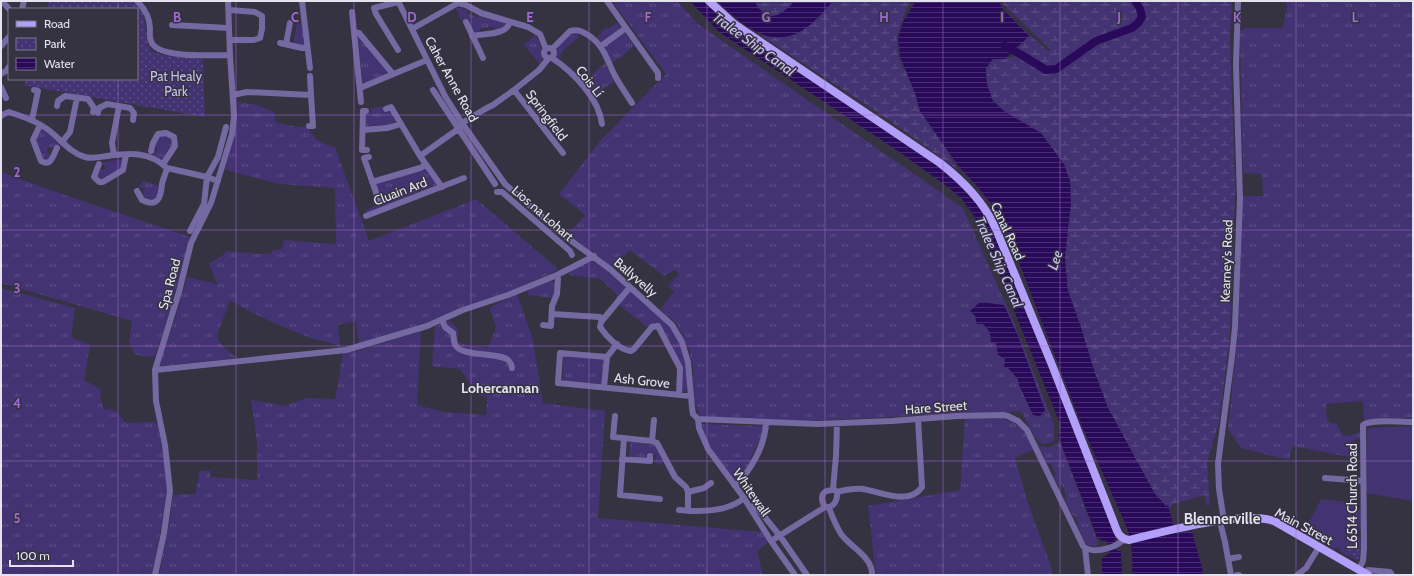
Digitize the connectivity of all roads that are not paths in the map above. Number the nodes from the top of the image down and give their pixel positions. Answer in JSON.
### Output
{"nodes":[{"id":1,"x":137,"y":1,"type":"edge"},
{"id":2,"x":228,"y":1,"type":"edge"},
{"id":3,"x":302,"y":1,"type":"edge"},
{"id":4,"x":607,"y":1,"type":"edge"},
{"id":5,"x":709,"y":1,"type":"edge"},
{"id":6,"x":1238,"y":1,"type":"edge"},
{"id":7,"x":398,"y":2,"type":"edge"},
{"id":8,"x":466,"y":3,"type":"edge"},
{"id":9,"x":229,"y":10,"type":"junction"},
{"id":10,"x":352,"y":12,"type":"dead end"},
{"id":11,"x":466,"y":22,"type":"dead end"},
{"id":12,"x":510,"y":22,"type":"junction"},
{"id":13,"x":290,"y":23,"type":"dead end"},
{"id":14,"x":172,"y":25,"type":"dead end"},
{"id":15,"x":229,"y":28,"type":"junction"},
{"id":16,"x":626,"y":28,"type":"junction"},
{"id":17,"x":412,"y":30,"type":"junction"},
{"id":18,"x":354,"y":32,"type":"junction"},
{"id":19,"x":472,"y":36,"type":"junction"},
{"id":20,"x":8,"y":38,"type":"edge"},
{"id":21,"x":230,"y":40,"type":"junction"},
{"id":22,"x":1,"y":46,"type":"edge"},
{"id":23,"x":601,"y":46,"type":"junction"},
{"id":24,"x":307,"y":47,"type":"junction"},
{"id":25,"x":549,"y":49,"type":"junction"},
{"id":26,"x":398,"y":50,"type":"dead end"},
{"id":27,"x":230,"y":57,"type":"junction"},
{"id":28,"x":483,"y":58,"type":"dead end"},
{"id":29,"x":550,"y":58,"type":"junction"},
{"id":30,"x":427,"y":60,"type":"junction"},
{"id":31,"x":310,"y":68,"type":"dead end"},
{"id":32,"x":393,"y":74,"type":"junction"},
{"id":33,"x":310,"y":76,"type":"dead end"},
{"id":34,"x":658,"y":78,"type":"dead end"},
{"id":35,"x":1,"y":87,"type":"edge"},
{"id":36,"x":360,"y":88,"type":"junction"},
{"id":37,"x":34,"y":90,"type":"dead end"},
{"id":38,"x":433,"y":90,"type":"dead end"},
{"id":39,"x":514,"y":90,"type":"junction"},
{"id":40,"x":233,"y":92,"type":"junction"},
{"id":41,"x":311,"y":95,"type":"junction"},
{"id":42,"x":6,"y":98,"type":"dead end"},
{"id":43,"x":77,"y":98,"type":"junction"},
{"id":44,"x":362,"y":102,"type":"dead end"},
{"id":45,"x":632,"y":103,"type":"dead end"},
{"id":46,"x":57,"y":106,"type":"dead end"},
{"id":47,"x":119,"y":106,"type":"junction"},
{"id":48,"x":386,"y":109,"type":"dead end"},
{"id":49,"x":366,"y":111,"type":"dead end"},
{"id":50,"x":1,"y":116,"type":"edge"},
{"id":51,"x":32,"y":120,"type":"junction"},
{"id":52,"x":133,"y":120,"type":"dead end"},
{"id":53,"x":400,"y":124,"type":"junction"},
{"id":54,"x":463,"y":124,"type":"junction"},
{"id":55,"x":602,"y":124,"type":"dead end"},
{"id":56,"x":40,"y":125,"type":"junction"},
{"id":57,"x":309,"y":126,"type":"dead end"},
{"id":58,"x":226,"y":127,"type":"dead end"},
{"id":59,"x":458,"y":129,"type":"junction"},
{"id":60,"x":363,"y":130,"type":"junction"},
{"id":61,"x":62,"y":142,"type":"junction"},
{"id":62,"x":54,"y":149,"type":"dead end"},
{"id":63,"x":152,"y":149,"type":"dead end"},
{"id":64,"x":367,"y":150,"type":"dead end"},
{"id":65,"x":563,"y":153,"type":"dead end"},
{"id":66,"x":114,"y":155,"type":"junction"},
{"id":67,"x":126,"y":155,"type":"junction"},
{"id":68,"x":420,"y":156,"type":"junction"},
{"id":69,"x":369,"y":157,"type":"dead end"},
{"id":70,"x":99,"y":164,"type":"dead end"},
{"id":71,"x":426,"y":165,"type":"junction"},
{"id":72,"x":165,"y":166,"type":"junction"},
{"id":73,"x":207,"y":177,"type":"junction"},
{"id":74,"x":464,"y":178,"type":"dead end"},
{"id":75,"x":218,"y":181,"type":"junction"},
{"id":76,"x":372,"y":182,"type":"junction"},
{"id":77,"x":495,"y":184,"type":"dead end"},
{"id":78,"x":506,"y":184,"type":"joint"},
{"id":79,"x":442,"y":187,"type":"junction"},
{"id":80,"x":140,"y":191,"type":"dead end"},
{"id":81,"x":497,"y":192,"type":"dead end"},
{"id":82,"x":383,"y":200,"type":"dead end"},
{"id":83,"x":539,"y":214,"type":"junction"},
{"id":84,"x":366,"y":216,"type":"dead end"},
{"id":85,"x":534,"y":220,"type":"junction"},
{"id":86,"x":190,"y":231,"type":"dead end"},
{"id":87,"x":583,"y":250,"type":"junction"},
{"id":88,"x":572,"y":255,"type":"dead end"},
{"id":89,"x":594,"y":256,"type":"junction"},
{"id":90,"x":581,"y":262,"type":"junction"},
{"id":91,"x":558,"y":279,"type":"dead end"},
{"id":92,"x":630,"y":287,"type":"junction"},
{"id":93,"x":552,"y":314,"type":"junction"},
{"id":94,"x":603,"y":319,"type":"junction"},
{"id":95,"x":442,"y":320,"type":"junction"},
{"id":96,"x":543,"y":325,"type":"dead end"},
{"id":97,"x":617,"y":344,"type":"junction"},
{"id":98,"x":608,"y":358,"type":"junction"},
{"id":99,"x":512,"y":368,"type":"dead end"},
{"id":100,"x":155,"y":370,"type":"junction"},
{"id":101,"x":604,"y":387,"type":"junction"},
{"id":102,"x":679,"y":395,"type":"junction"},
{"id":103,"x":691,"y":396,"type":"junction"},
{"id":104,"x":615,"y":416,"type":"dead end"},
{"id":105,"x":698,"y":419,"type":"junction"},
{"id":106,"x":918,"y":419,"type":"junction"},
{"id":107,"x":654,"y":420,"type":"dead end"},
{"id":108,"x":1413,"y":422,"type":"edge"},
{"id":109,"x":766,"y":423,"type":"junction"},
{"id":110,"x":837,"y":424,"type":"junction"},
{"id":111,"x":624,"y":438,"type":"junction"},
{"id":112,"x":652,"y":441,"type":"junction"},
{"id":113,"x":650,"y":456,"type":"dead end"},
{"id":114,"x":622,"y":459,"type":"junction"},
{"id":115,"x":1325,"y":478,"type":"dead end"},
{"id":116,"x":1363,"y":481,"type":"junction"},
{"id":117,"x":711,"y":483,"type":"dead end"},
{"id":118,"x":736,"y":486,"type":"junction"},
{"id":119,"x":835,"y":491,"type":"junction"},
{"id":120,"x":688,"y":492,"type":"junction"},
{"id":121,"x":744,"y":498,"type":"junction"},
{"id":122,"x":660,"y":500,"type":"dead end"},
{"id":123,"x":750,"y":508,"type":"junction"},
{"id":124,"x":827,"y":508,"type":"junction"},
{"id":125,"x":679,"y":510,"type":"dead end"},
{"id":126,"x":688,"y":511,"type":"junction"},
{"id":127,"x":766,"y":519,"type":"junction"},
{"id":128,"x":1222,"y":521,"type":"junction"},
{"id":129,"x":760,"y":524,"type":"junction"},
{"id":130,"x":780,"y":536,"type":"junction"},
{"id":131,"x":771,"y":541,"type":"junction"},
{"id":132,"x":1123,"y":541,"type":"junction"},
{"id":133,"x":1319,"y":547,"type":"junction"},
{"id":134,"x":1085,"y":548,"type":"junction"},
{"id":135,"x":789,"y":549,"type":"junction"},
{"id":136,"x":780,"y":554,"type":"junction"},
{"id":137,"x":1239,"y":557,"type":"dead end"},
{"id":138,"x":1228,"y":559,"type":"junction"},
{"id":139,"x":802,"y":568,"type":"junction"},
{"id":140,"x":1359,"y":569,"type":"junction"},
{"id":141,"x":1368,"y":572,"type":"edge"},
{"id":142,"x":794,"y":574,"type":"edge"},
{"id":143,"x":155,"y":575,"type":"edge"},
{"id":144,"x":807,"y":575,"type":"edge"},
{"id":145,"x":872,"y":575,"type":"edge"},
{"id":146,"x":1088,"y":575,"type":"edge"},
{"id":147,"x":1231,"y":575,"type":"edge"},
{"id":148,"x":1297,"y":575,"type":"edge"},
{"id":149,"x":1392,"y":575,"type":"edge"}],
"edges":[{"from":1,"to":27,"type":"street"},
{"from":2,"to":9,"type":"street"},
{"from":3,"to":24,"type":"street"},
{"from":4,"to":16,"type":"street"},
{"from":5,"to":132,"type":"main road","name":"Canal Road"},
{"from":6,"to":128,"type":"street","name":"Kearney's Road"},
{"from":7,"to":17,"type":"street","name":"Caher Anne Road"},
{"from":7,"to":26,"type":"street"},
{"from":8,"to":12,"type":"street"},
{"from":8,"to":17,"type":"street"},
{"from":9,"to":15,"type":"street"},
{"from":9,"to":21,"type":"street"},
{"from":10,"to":18,"type":"street"},
{"from":11,"to":19,"type":"street"},
{"from":12,"to":19,"type":"street"},
{"from":12,"to":25,"type":"street"},
{"from":13,"to":24,"type":"street"},
{"from":14,"to":15,"type":"street"},
{"from":15,"to":21,"type":"street"},
{"from":16,"to":23,"type":"street"},
{"from":16,"to":34,"type":"street"},
{"from":17,"to":30,"type":"street","name":"Caher Anne Road"},
{"from":18,"to":32,"type":"street"},
{"from":18,"to":36,"type":"street"},
{"from":19,"to":28,"type":"street"},
{"from":20,"to":22,"type":"street"},
{"from":21,"to":27,"type":"street"},
{"from":23,"to":25,"type":"street","name":"Cois Lí"},
{"from":23,"to":45,"type":"street","name":"Cois Lí"},
{"from":24,"to":31,"type":"street"},
{"from":25,"to":29,"type":"street"},
{"from":25,"to":29,"type":"street"},
{"from":27,"to":40,"type":"street","name":"Spa Road"},
{"from":29,"to":39,"type":"street","name":"Cluain Ard"},
{"from":29,"to":55,"type":"street","name":"Cois Lí"},
{"from":30,"to":32,"type":"street"},
{"from":30,"to":54,"type":"street","name":"Caher Anne Road"},
{"from":32,"to":36,"type":"street"},
{"from":33,"to":41,"type":"street"},
{"from":35,"to":42,"type":"street"},
{"from":36,"to":44,"type":"street"},
{"from":37,"to":51,"type":"street"},
{"from":38,"to":59,"type":"street"},
{"from":39,"to":54,"type":"street","name":"Cluain Ard"},
{"from":39,"to":65,"type":"street","name":"Springfield"},
{"from":40,"to":41,"type":"street"},
{"from":40,"to":75,"type":"street","name":"Spa Road"},
{"from":41,"to":57,"type":"street"},
{"from":43,"to":46,"type":"street"},
{"from":43,"to":47,"type":"street"},
{"from":43,"to":61,"type":"street"},
{"from":47,"to":52,"type":"street"},
{"from":47,"to":66,"type":"street"},
{"from":48,"to":53,"type":"street","name":"Cluain Ard"},
{"from":49,"to":60,"type":"street"},
{"from":50,"to":51,"type":"street"},
{"from":51,"to":56,"type":"street"},
{"from":53,"to":60,"type":"street"},
{"from":53,"to":68,"type":"street","name":"Cluain Ard"},
{"from":54,"to":59,"type":"street","name":"Cluain Ard"},
{"from":54,"to":78,"type":"street","name":"Caher Anne Road"},
{"from":56,"to":61,"type":"street"},
{"from":56,"to":62,"type":"street"},
{"from":58,"to":73,"type":"street"},
{"from":59,"to":68,"type":"street","name":"Cluain Ard"},
{"from":59,"to":77,"type":"street"},
{"from":60,"to":64,"type":"street"},
{"from":61,"to":66,"type":"street"},
{"from":63,"to":72,"type":"street"},
{"from":66,"to":67,"type":"street"},
{"from":67,"to":70,"type":"street"},
{"from":67,"to":72,"type":"street"},
{"from":68,"to":71,"type":"street","name":"Cluain Ard"},
{"from":69,"to":76,"type":"street","name":"Cluain Ard"},
{"from":71,"to":76,"type":"street","name":"Cluain Ard"},
{"from":71,"to":79,"type":"street","name":"Cluain Ard"},
{"from":72,"to":73,"type":"street"},
{"from":72,"to":80,"type":"street"},
{"from":73,"to":75,"type":"street"},
{"from":73,"to":86,"type":"street"},
{"from":74,"to":79,"type":"street","name":"Cluain Ard"},
{"from":75,"to":100,"type":"street","name":"Spa Road"},
{"from":76,"to":82,"type":"street","name":"Cluain Ard"},
{"from":78,"to":83,"type":"street","name":"Ballyvelly"},
{"from":79,"to":84,"type":"street","name":"Cluain Ard"},
{"from":81,"to":85,"type":"street","name":"Lios na Lohart"},
{"from":83,"to":85,"type":"street"},
{"from":83,"to":87,"type":"street","name":"Ballyvelly"},
{"from":85,"to":88,"type":"street","name":"Lios na Lohart"},
{"from":87,"to":89,"type":"street","name":"Ballyvelly"},
{"from":87,"to":90,"type":"street"},
{"from":89,"to":90,"type":"street"},
{"from":89,"to":92,"type":"street","name":"Ballyvelly"},
{"from":90,"to":95,"type":"street"},
{"from":91,"to":93,"type":"street"},
{"from":92,"to":94,"type":"street"},
{"from":92,"to":103,"type":"street","name":"Ballyvelly"},
{"from":93,"to":94,"type":"street"},
{"from":93,"to":96,"type":"street"},
{"from":94,"to":97,"type":"street","name":"Ash Grove"},
{"from":95,"to":99,"type":"street"},
{"from":95,"to":100,"type":"street"},
{"from":97,"to":98,"type":"street","name":"Ash Grove"},
{"from":97,"to":102,"type":"street","name":"Ash Grove"},
{"from":98,"to":101,"type":"street","name":"Ash Grove"},
{"from":98,"to":101,"type":"street","name":"Ash Grove"},
{"from":100,"to":143,"type":"street","name":"Spa Road"},
{"from":101,"to":102,"type":"street","name":"Ash Grove"},
{"from":102,"to":103,"type":"street","name":"Ash Grove"},
{"from":103,"to":105,"type":"street","name":"Ballyvelly"},
{"from":104,"to":111,"type":"street"},
{"from":105,"to":109,"type":"street","name":"Hare Street"},
{"from":105,"to":118,"type":"street","name":"Whitewall"},
{"from":106,"to":110,"type":"street","name":"Hare Street"},
{"from":106,"to":119,"type":"street"},
{"from":106,"to":134,"type":"street","name":"Hare Street"},
{"from":107,"to":112,"type":"street"},
{"from":108,"to":116,"type":"street","name":"L6514 Church Road"},
{"from":109,"to":110,"type":"street","name":"Hare Street"},
{"from":109,"to":118,"type":"street"},
{"from":110,"to":119,"type":"street"},
{"from":111,"to":112,"type":"street"},
{"from":111,"to":114,"type":"street"},
{"from":112,"to":120,"type":"street"},
{"from":113,"to":114,"type":"street"},
{"from":114,"to":122,"type":"street"},
{"from":115,"to":116,"type":"street"},
{"from":116,"to":140,"type":"street","name":"L6514 Church Road"},
{"from":117,"to":120,"type":"street"},
{"from":118,"to":121,"type":"street","name":"Whitewall"},
{"from":119,"to":124,"type":"street"},
{"from":119,"to":124,"type":"street"},
{"from":120,"to":126,"type":"street"},
{"from":121,"to":123,"type":"street","name":"Whitewall"},
{"from":121,"to":126,"type":"street"},
{"from":123,"to":127,"type":"street"},
{"from":123,"to":129,"type":"street","name":"Whitewall"},
{"from":124,"to":130,"type":"street"},
{"from":124,"to":145,"type":"street"},
{"from":125,"to":126,"type":"street"},
{"from":127,"to":129,"type":"street"},
{"from":127,"to":130,"type":"street"},
{"from":128,"to":132,"type":"main road","name":"Main Street"},
{"from":128,"to":133,"type":"main road","name":"Main Street"},
{"from":128,"to":138,"type":"street","name":"Kearney's Road"},
{"from":129,"to":131,"type":"street","name":"Whitewall"},
{"from":130,"to":131,"type":"street"},
{"from":130,"to":135,"type":"street"},
{"from":131,"to":136,"type":"street","name":"Whitewall"},
{"from":132,"to":134,"type":"street"},
{"from":133,"to":140,"type":"main road","name":"Main Street"},
{"from":133,"to":148,"type":"street"},
{"from":134,"to":146,"type":"street"},
{"from":135,"to":136,"type":"street"},
{"from":135,"to":139,"type":"street"},
{"from":136,"to":142,"type":"street","name":"Whitewall"},
{"from":137,"to":138,"type":"street"},
{"from":138,"to":147,"type":"street","name":"Kearney's Road"},
{"from":139,"to":142,"type":"street"},
{"from":139,"to":144,"type":"street"},
{"from":140,"to":141,"type":"main road","name":"Main Street"},
{"from":141,"to":149,"type":"street"}]}
